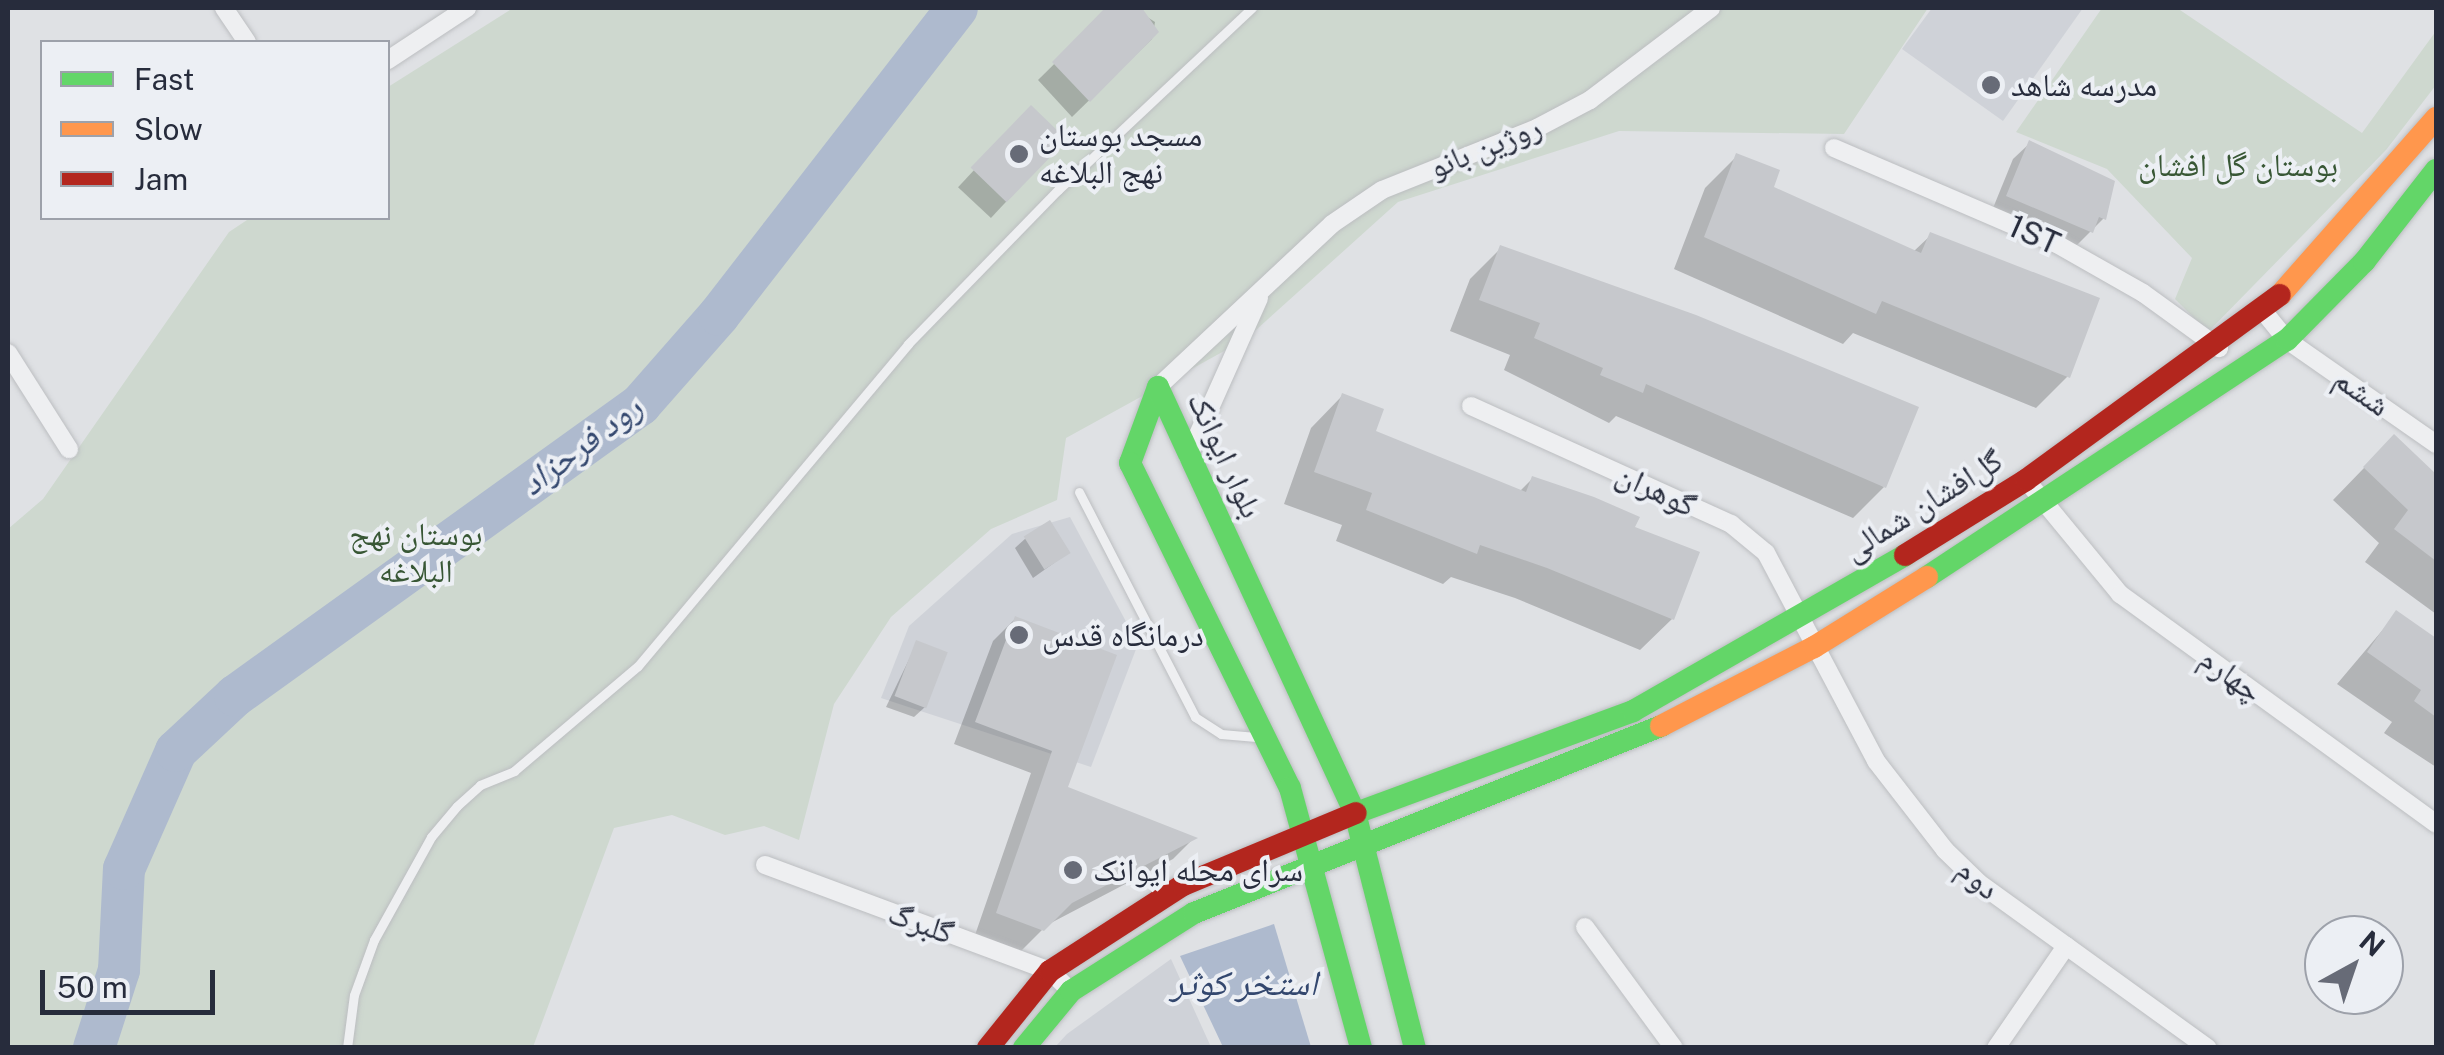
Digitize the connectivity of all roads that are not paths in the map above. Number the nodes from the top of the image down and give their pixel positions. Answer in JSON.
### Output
{"nodes":[{"id":1,"x":224,"y":8,"type":"edge"},
{"id":2,"x":468,"y":8,"type":"edge"},
{"id":3,"x":1252,"y":8,"type":"edge"},
{"id":4,"x":1711,"y":8,"type":"edge"},
{"id":5,"x":246,"y":40,"type":"edge"},
{"id":6,"x":390,"y":59,"type":"edge"},
{"id":7,"x":2436,"y":118,"type":"edge"},
{"id":8,"x":1834,"y":148,"type":"dead end"},
{"id":9,"x":2436,"y":170,"type":"edge"},
{"id":10,"x":1263,"y":290,"type":"junction"},
{"id":11,"x":2264,"y":312,"type":"junction"},
{"id":12,"x":2287,"y":340,"type":"junction"},
{"id":13,"x":2219,"y":348,"type":"junction"},
{"id":14,"x":8,"y":353,"type":"edge"},
{"id":15,"x":1158,"y":387,"type":"junction"},
{"id":16,"x":1471,"y":406,"type":"dead end"},
{"id":17,"x":2436,"y":444,"type":"edge"},
{"id":18,"x":69,"y":449,"type":"dead end"},
{"id":19,"x":1188,"y":457,"type":"junction"},
{"id":20,"x":2026,"y":480,"type":"junction"},
{"id":21,"x":1079,"y":492,"type":"dead end"},
{"id":22,"x":2046,"y":504,"type":"junction"},
{"id":23,"x":1799,"y":620,"type":"junction"},
{"id":24,"x":1814,"y":647,"type":"junction"},
{"id":25,"x":1267,"y":737,"type":"junction"},
{"id":26,"x":1355,"y":813,"type":"junction"},
{"id":27,"x":2436,"y":824,"type":"edge"},
{"id":28,"x":1305,"y":834,"type":"junction"},
{"id":29,"x":1363,"y":846,"type":"junction"},
{"id":30,"x":1313,"y":864,"type":"junction"},
{"id":31,"x":764,"y":865,"type":"dead end"},
{"id":32,"x":1586,"y":927,"type":"dead end"},
{"id":33,"x":2066,"y":946,"type":"junction"},
{"id":34,"x":1050,"y":971,"type":"junction"},
{"id":35,"x":1070,"y":991,"type":"junction"},
{"id":36,"x":348,"y":1048,"type":"edge"},
{"id":37,"x":988,"y":1048,"type":"edge"},
{"id":38,"x":1024,"y":1048,"type":"edge"},
{"id":39,"x":1361,"y":1048,"type":"edge"},
{"id":40,"x":1415,"y":1048,"type":"edge"},
{"id":41,"x":1674,"y":1048,"type":"edge"},
{"id":42,"x":1996,"y":1048,"type":"edge"},
{"id":43,"x":2208,"y":1048,"type":"edge"}],
"edges":[{"from":1,"to":5,"type":"street"},
{"from":2,"to":6,"type":"street"},
{"from":3,"to":36,"type":"lane"},
{"from":4,"to":10,"type":"street","name":"روژین بانو"},
{"from":7,"to":11,"type":"main road","name":"گل‌افشان شمالی"},
{"from":8,"to":13,"type":"street","name":"1ST"},
{"from":9,"to":12,"type":"main road","name":"گل‌افشان شمالی"},
{"from":10,"to":15,"type":"street","name":"روژین بانو"},
{"from":10,"to":19,"type":"street"},
{"from":11,"to":12,"type":"street","name":"ششم"},
{"from":11,"to":13,"type":"main road","name":"گل‌افشان شمالی"},
{"from":12,"to":17,"type":"street","name":"ششم"},
{"from":12,"to":22,"type":"main road","name":"گل‌افشان شمالی"},
{"from":13,"to":20,"type":"main road","name":"گل‌افشان شمالی"},
{"from":14,"to":18,"type":"street"},
{"from":15,"to":19,"type":"main road","name":"بلوار ایوانک"},
{"from":15,"to":25,"type":"main road","name":"بلوار ایوانک"},
{"from":16,"to":23,"type":"street","name":"گوهران"},
{"from":19,"to":26,"type":"main road","name":"بلوار ایوانک"},
{"from":20,"to":22,"type":"street","name":"چهارم"},
{"from":20,"to":23,"type":"main road","name":"گل‌افشان شمالی"},
{"from":21,"to":25,"type":"lane"},
{"from":22,"to":24,"type":"main road","name":"گل‌افشان شمالی"},
{"from":22,"to":27,"type":"street","name":"چهارم"},
{"from":23,"to":24,"type":"street","name":"گوهران"},
{"from":23,"to":26,"type":"main road","name":"گل‌افشان شمالی"},
{"from":24,"to":29,"type":"main road","name":"گل‌افشان شمالی"},
{"from":24,"to":33,"type":"street","name":"دوم"},
{"from":25,"to":28,"type":"main road","name":"بلوار ایوانک"},
{"from":26,"to":28,"type":"main road","name":"گل‌افشان شمالی"},
{"from":26,"to":29,"type":"main road","name":"بلوار ایوانک"},
{"from":28,"to":30,"type":"main road","name":"بلوار ایوانک"},
{"from":28,"to":34,"type":"main road","name":"گل‌افشان شمالی"},
{"from":29,"to":30,"type":"main road","name":"گل‌افشان شمالی"},
{"from":29,"to":40,"type":"main road","name":"بلوار ایوانک"},
{"from":30,"to":35,"type":"main road","name":"گل‌افشان شمالی"},
{"from":30,"to":39,"type":"main road","name":"بلوار ایوانک"},
{"from":31,"to":34,"type":"street","name":"گلبرگ"},
{"from":32,"to":41,"type":"street"},
{"from":33,"to":42,"type":"street"},
{"from":33,"to":43,"type":"street","name":"دوم"},
{"from":34,"to":35,"type":"street","name":"گلبرگ"},
{"from":34,"to":37,"type":"main road","name":"گل‌افشان شمالی"},
{"from":35,"to":38,"type":"main road","name":"گل‌افشان شمالی"}]}
